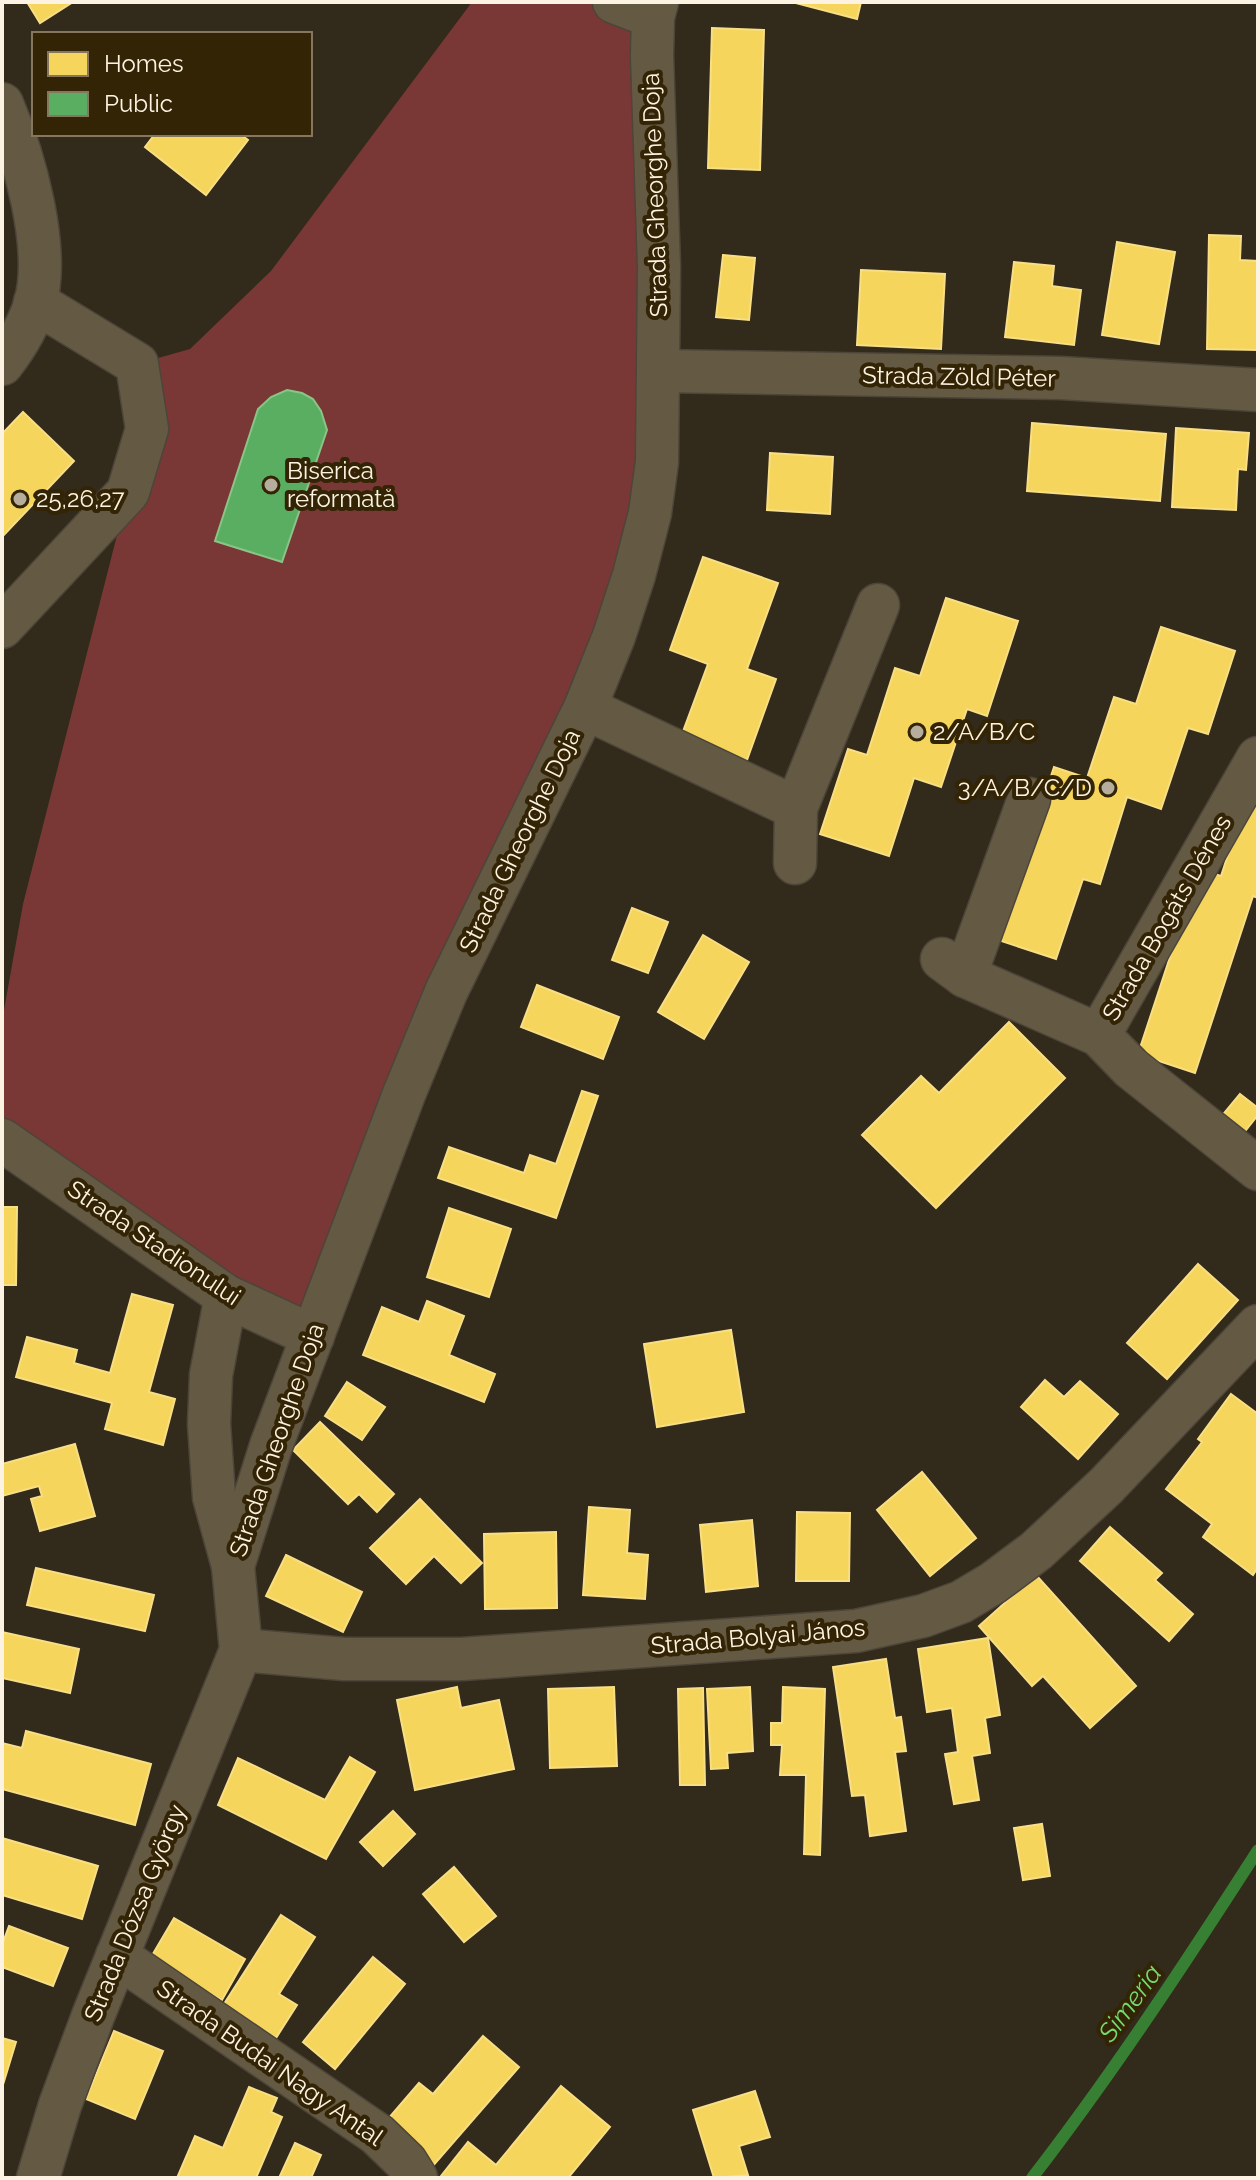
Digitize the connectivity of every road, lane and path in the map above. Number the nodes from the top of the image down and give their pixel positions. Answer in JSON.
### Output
{"nodes":[{"id":1,"x":614,"y":2,"type":"edge"},
{"id":2,"x":655,"y":10,"type":"edge"},
{"id":3,"x":2,"y":104,"type":"edge"},
{"id":4,"x":35,"y":302,"type":"junction"},
{"id":5,"x":2,"y":364,"type":"edge"},
{"id":6,"x":659,"y":371,"type":"junction"},
{"id":7,"x":1258,"y":390,"type":"edge"},
{"id":8,"x":878,"y":605,"type":"dead end"},
{"id":9,"x":2,"y":627,"type":"edge"},
{"id":10,"x":585,"y":708,"type":"junction"},
{"id":11,"x":1258,"y":758,"type":"edge"},
{"id":12,"x":1029,"y":799,"type":"dead end"},
{"id":13,"x":796,"y":808,"type":"junction"},
{"id":14,"x":795,"y":863,"type":"dead end"},
{"id":15,"x":1099,"y":1035,"type":"junction"},
{"id":16,"x":2,"y":1140,"type":"edge"},
{"id":17,"x":1258,"y":1169,"type":"edge"},
{"id":18,"x":226,"y":1296,"type":"junction"},
{"id":19,"x":1258,"y":1326,"type":"edge"},
{"id":20,"x":313,"y":1336,"type":"junction"},
{"id":21,"x":233,"y":1566,"type":"junction"},
{"id":22,"x":241,"y":1650,"type":"junction"},
{"id":23,"x":117,"y":1956,"type":"junction"},
{"id":24,"x":38,"y":2178,"type":"edge"},
{"id":25,"x":416,"y":2178,"type":"edge"}],
"edges":[{"from":1,"to":2,"type":"street"},
{"from":2,"to":6,"type":"street","name":"Strada Gheorghe Doja"},
{"from":3,"to":4,"type":"street"},
{"from":4,"to":5,"type":"street"},
{"from":4,"to":9,"type":"street"},
{"from":6,"to":7,"type":"street","name":"Strada Zöld Péter"},
{"from":6,"to":10,"type":"street","name":"Strada Gheorghe Doja"},
{"from":8,"to":13,"type":"street"},
{"from":10,"to":13,"type":"street"},
{"from":10,"to":20,"type":"street","name":"Strada Gheorghe Doja"},
{"from":11,"to":15,"type":"street","name":"Strada Bogáts Dénes"},
{"from":12,"to":15,"type":"street","name":"Strada Bogáts Dénes"},
{"from":13,"to":14,"type":"street"},
{"from":15,"to":17,"type":"street","name":"Strada Bogáts Dénes"},
{"from":16,"to":18,"type":"street","name":"Strada Stadionului"},
{"from":18,"to":20,"type":"street","name":"Strada Stadionului"},
{"from":18,"to":21,"type":"street"},
{"from":19,"to":22,"type":"street","name":"Strada Bolyai János"},
{"from":20,"to":21,"type":"street","name":"Strada Gheorghe Doja"},
{"from":21,"to":22,"type":"street","name":"Strada Gheorghe Doja"},
{"from":22,"to":23,"type":"street","name":"Strada Dózsa György"},
{"from":23,"to":24,"type":"street","name":"Strada Dózsa György"},
{"from":23,"to":25,"type":"street","name":"Strada Budai Nagy Antal"}]}
